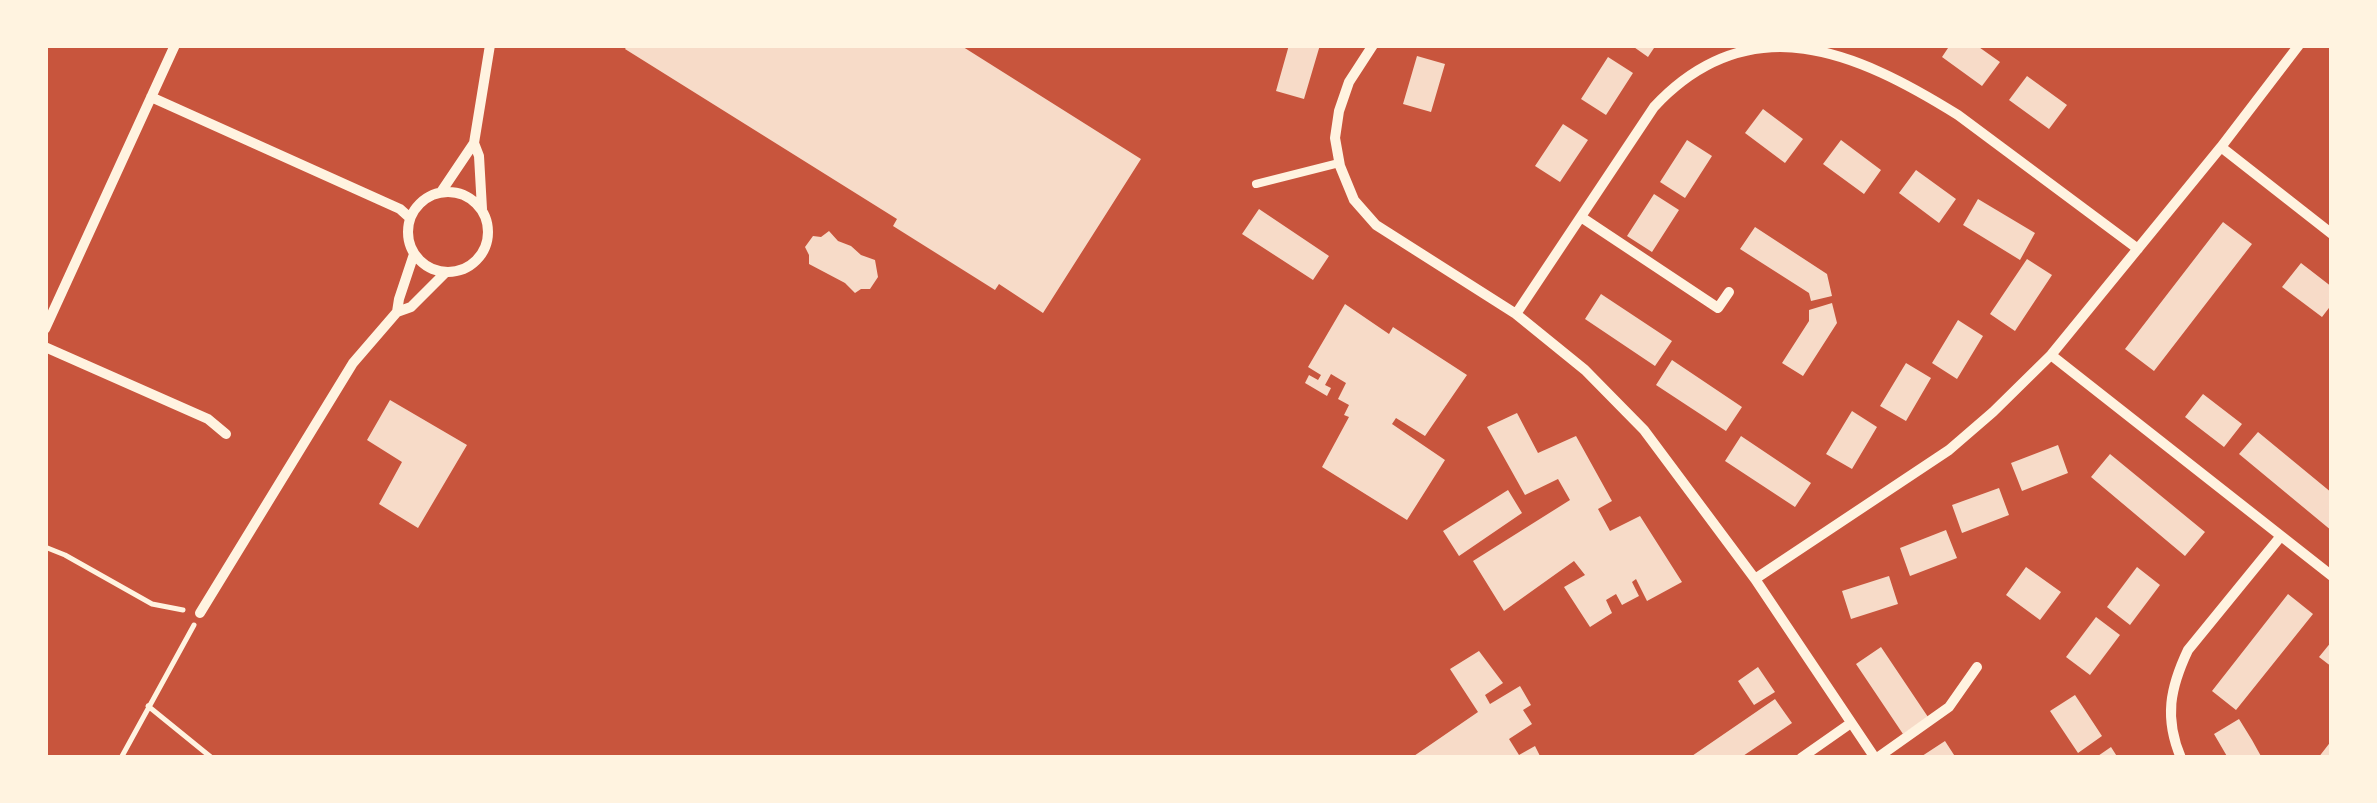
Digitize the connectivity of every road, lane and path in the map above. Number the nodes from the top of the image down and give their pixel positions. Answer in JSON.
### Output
{"nodes":[{"id":1,"x":175,"y":45,"type":"edge"},
{"id":2,"x":490,"y":45,"type":"edge"},
{"id":3,"x":1372,"y":45,"type":"edge"},
{"id":4,"x":2298,"y":45,"type":"edge"},
{"id":5,"x":151,"y":98,"type":"junction"},
{"id":6,"x":474,"y":143,"type":"junction"},
{"id":7,"x":2221,"y":147,"type":"junction"},
{"id":8,"x":1339,"y":163,"type":"junction"},
{"id":9,"x":1256,"y":184,"type":"dead end"},
{"id":10,"x":441,"y":192,"type":"junction"},
{"id":11,"x":482,"y":209,"type":"junction"},
{"id":12,"x":1581,"y":217,"type":"junction"},
{"id":13,"x":410,"y":218,"type":"junction"},
{"id":14,"x":2332,"y":234,"type":"edge"},
{"id":15,"x":2138,"y":249,"type":"junction"},
{"id":16,"x":414,"y":254,"type":"junction"},
{"id":17,"x":446,"y":272,"type":"junction"},
{"id":18,"x":1729,"y":292,"type":"dead end"},
{"id":19,"x":397,"y":312,"type":"junction"},
{"id":20,"x":1516,"y":314,"type":"junction"},
{"id":21,"x":45,"y":329,"type":"edge"},
{"id":22,"x":45,"y":347,"type":"edge"},
{"id":23,"x":2051,"y":355,"type":"junction"},
{"id":24,"x":226,"y":434,"type":"dead end"},
{"id":25,"x":2281,"y":536,"type":"junction"},
{"id":26,"x":45,"y":547,"type":"edge"},
{"id":27,"x":2332,"y":576,"type":"edge"},
{"id":28,"x":1755,"y":579,"type":"junction"},
{"id":29,"x":200,"y":614,"type":"junction"},
{"id":30,"x":1977,"y":667,"type":"dead end"},
{"id":31,"x":148,"y":706,"type":"junction"},
{"id":32,"x":1851,"y":723,"type":"junction"},
{"id":33,"x":121,"y":758,"type":"edge"},
{"id":34,"x":212,"y":758,"type":"edge"},
{"id":35,"x":1802,"y":758,"type":"edge"},
{"id":36,"x":1876,"y":758,"type":"edge"},
{"id":37,"x":2181,"y":758,"type":"edge"}],
"edges":[{"from":1,"to":5,"type":"street"},
{"from":2,"to":6,"type":"street"},
{"from":3,"to":8,"type":"street"},
{"from":4,"to":7,"type":"street"},
{"from":5,"to":13,"type":"street"},
{"from":5,"to":21,"type":"street"},
{"from":6,"to":10,"type":"street"},
{"from":6,"to":11,"type":"street"},
{"from":7,"to":14,"type":"street"},
{"from":7,"to":15,"type":"street"},
{"from":8,"to":9,"type":"lane"},
{"from":8,"to":20,"type":"street"},
{"from":10,"to":11,"type":"street"},
{"from":10,"to":13,"type":"street"},
{"from":11,"to":17,"type":"street"},
{"from":12,"to":15,"type":"street"},
{"from":12,"to":18,"type":"street"},
{"from":12,"to":20,"type":"street"},
{"from":13,"to":16,"type":"street"},
{"from":15,"to":23,"type":"street"},
{"from":16,"to":17,"type":"street"},
{"from":16,"to":19,"type":"street"},
{"from":17,"to":19,"type":"street"},
{"from":19,"to":29,"type":"street"},
{"from":20,"to":28,"type":"street"},
{"from":22,"to":24,"type":"street"},
{"from":23,"to":25,"type":"street"},
{"from":23,"to":28,"type":"street"},
{"from":25,"to":27,"type":"street"},
{"from":25,"to":37,"type":"street"},
{"from":26,"to":29,"type":"path"},
{"from":28,"to":32,"type":"street"},
{"from":29,"to":31,"type":"path"},
{"from":30,"to":36,"type":"street"},
{"from":31,"to":33,"type":"path"},
{"from":31,"to":34,"type":"path"},
{"from":32,"to":35,"type":"street"},
{"from":32,"to":36,"type":"street"}]}
